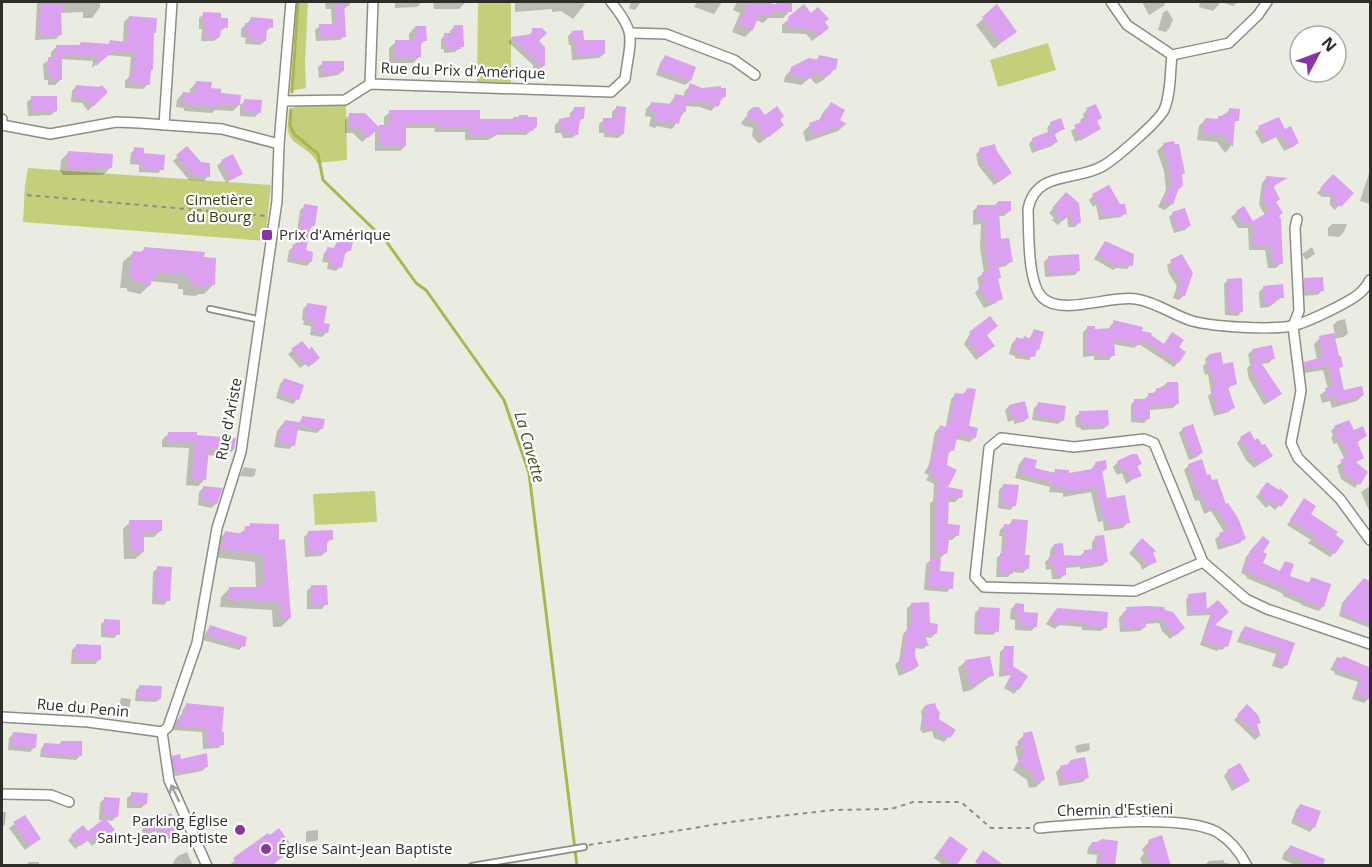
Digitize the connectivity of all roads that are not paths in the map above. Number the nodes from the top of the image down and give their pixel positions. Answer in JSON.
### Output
{"nodes":[{"id":1,"x":172,"y":2,"type":"edge"},
{"id":2,"x":291,"y":2,"type":"edge"},
{"id":3,"x":373,"y":2,"type":"edge"},
{"id":4,"x":611,"y":2,"type":"edge"},
{"id":5,"x":1112,"y":2,"type":"edge"},
{"id":6,"x":1267,"y":2,"type":"edge"},
{"id":7,"x":631,"y":33,"type":"junction"},
{"id":8,"x":1172,"y":55,"type":"junction"},
{"id":9,"x":755,"y":75,"type":"dead end"},
{"id":10,"x":370,"y":84,"type":"junction"},
{"id":11,"x":283,"y":101,"type":"junction"},
{"id":12,"x":2,"y":119,"type":"edge"},
{"id":13,"x":2,"y":125,"type":"edge"},
{"id":14,"x":164,"y":125,"type":"junction"},
{"id":15,"x":279,"y":144,"type":"junction"},
{"id":16,"x":1297,"y":219,"type":"dead end"},
{"id":17,"x":1371,"y":280,"type":"edge"},
{"id":18,"x":210,"y":309,"type":"dead end"},
{"id":19,"x":261,"y":320,"type":"junction"},
{"id":20,"x":1293,"y":326,"type":"junction"},
{"id":21,"x":1371,"y":540,"type":"edge"},
{"id":22,"x":1203,"y":562,"type":"junction"},
{"id":23,"x":1371,"y":644,"type":"edge"},
{"id":24,"x":2,"y":717,"type":"edge"},
{"id":25,"x":162,"y":732,"type":"junction"},
{"id":26,"x":2,"y":794,"type":"edge"},
{"id":27,"x":69,"y":802,"type":"dead end"},
{"id":28,"x":1038,"y":828,"type":"road end"},
{"id":29,"x":584,"y":847,"type":"road end"},
{"id":30,"x":207,"y":866,"type":"edge"},
{"id":31,"x":472,"y":866,"type":"edge"},
{"id":32,"x":1248,"y":866,"type":"edge"}],
"edges":[{"from":1,"to":14,"type":"street"},
{"from":2,"to":11,"type":"street","name":"Rue d'Ariste"},
{"from":3,"to":10,"type":"street"},
{"from":4,"to":7,"type":"street"},
{"from":5,"to":8,"type":"street"},
{"from":6,"to":8,"type":"street"},
{"from":7,"to":9,"type":"street"},
{"from":7,"to":10,"type":"street","name":"Rue du Prix d'Amérique"},
{"from":8,"to":20,"type":"street"},
{"from":10,"to":11,"type":"street","name":"Rue du Prix d'Amérique"},
{"from":11,"to":15,"type":"street","name":"Rue d'Ariste"},
{"from":12,"to":13,"type":"street"},
{"from":13,"to":14,"type":"street"},
{"from":14,"to":15,"type":"street"},
{"from":15,"to":19,"type":"street","name":"Rue d'Ariste"},
{"from":16,"to":20,"type":"street"},
{"from":17,"to":20,"type":"street"},
{"from":18,"to":19,"type":"lane"},
{"from":19,"to":25,"type":"street","name":"Rue d'Ariste"},
{"from":20,"to":21,"type":"street"},
{"from":22,"to":22,"type":"street"},
{"from":22,"to":23,"type":"street"},
{"from":24,"to":25,"type":"street","name":"Rue du Penin"},
{"from":30,"to":25,"type":"street","one_way":true},
{"from":26,"to":27,"type":"street"},
{"from":28,"to":32,"type":"street","name":"Chemin d'Estieni"},
{"from":29,"to":31,"type":"lane"}]}
